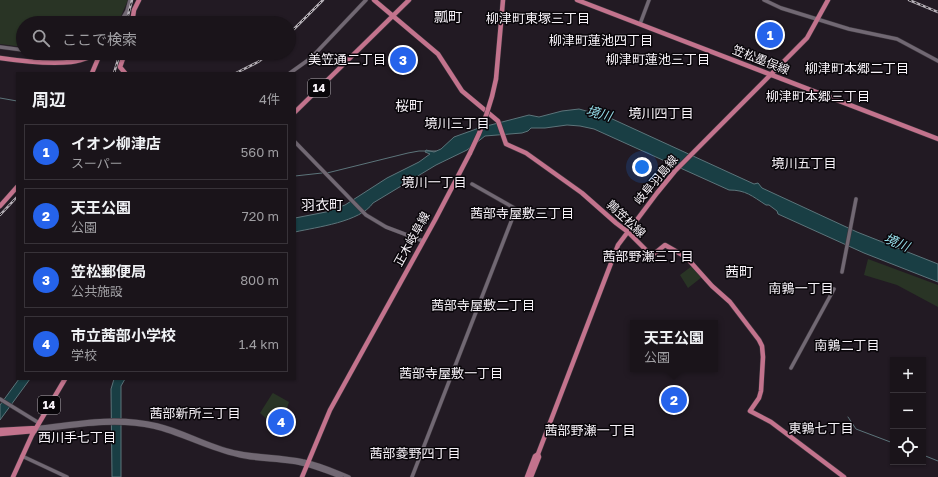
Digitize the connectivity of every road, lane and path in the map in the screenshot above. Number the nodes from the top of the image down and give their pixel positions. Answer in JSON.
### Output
{"nodes":[{"id":1,"x":130,"y":0,"type":"edge"},
{"id":2,"x":139,"y":0,"type":"edge"},
{"id":3,"x":366,"y":0,"type":"edge"},
{"id":4,"x":374,"y":0,"type":"edge"},
{"id":5,"x":408,"y":0,"type":"edge"},
{"id":6,"x":503,"y":0,"type":"edge"},
{"id":7,"x":577,"y":0,"type":"edge"},
{"id":8,"x":649,"y":0,"type":"edge"},
{"id":9,"x":764,"y":0,"type":"edge"},
{"id":10,"x":828,"y":0,"type":"edge"},
{"id":11,"x":124,"y":16,"type":"edge"},
{"id":12,"x":133,"y":16,"type":"edge"},
{"id":13,"x":393,"y":16,"type":"junction"},
{"id":14,"x":818,"y":20,"type":"junction"},
{"id":15,"x":640,"y":24,"type":"junction"},
{"id":16,"x":0,"y":47,"type":"edge"},
{"id":17,"x":16,"y":49,"type":"edge"},
{"id":18,"x":0,"y":58,"type":"edge"},
{"id":19,"x":80,"y":60,"type":"edge"},
{"id":20,"x":98,"y":60,"type":"edge"},
{"id":21,"x":122,"y":60,"type":"edge"},
{"id":22,"x":938,"y":61,"type":"edge"},
{"id":23,"x":92,"y":72,"type":"edge"},
{"id":24,"x":124,"y":72,"type":"edge"},
{"id":25,"x":291,"y":72,"type":"edge"},
{"id":26,"x":771,"y":75,"type":"junction"},
{"id":27,"x":296,"y":111,"type":"edge"},
{"id":28,"x":938,"y":139,"type":"edge"},
{"id":29,"x":296,"y":143,"type":"edge"},
{"id":30,"x":472,"y":184,"type":"dead end"},
{"id":31,"x":16,"y":188,"type":"edge"},
{"id":32,"x":856,"y":199,"type":"dead end"},
{"id":33,"x":0,"y":206,"type":"edge"},
{"id":34,"x":628,"y":232,"type":"junction"},
{"id":35,"x":423,"y":241,"type":"junction"},
{"id":36,"x":842,"y":272,"type":"dead end"},
{"id":37,"x":834,"y":289,"type":"dead end"},
{"id":38,"x":790,"y":368,"type":"dead end"},
{"id":39,"x":64,"y":380,"type":"edge"},
{"id":40,"x":1,"y":400,"type":"edge"},
{"id":41,"x":39,"y":423,"type":"junction"},
{"id":42,"x":0,"y":430,"type":"edge"},
{"id":43,"x":35,"y":430,"type":"junction"},
{"id":44,"x":0,"y":434,"type":"edge"},
{"id":45,"x":538,"y":454,"type":"junction"},
{"id":46,"x":22,"y":456,"type":"junction"},
{"id":47,"x":307,"y":463,"type":"junction"},
{"id":48,"x":13,"y":477,"type":"edge"},
{"id":49,"x":68,"y":477,"type":"edge"},
{"id":50,"x":302,"y":477,"type":"edge"},
{"id":51,"x":341,"y":477,"type":"edge"},
{"id":52,"x":349,"y":477,"type":"edge"},
{"id":53,"x":412,"y":477,"type":"edge"},
{"id":54,"x":527,"y":477,"type":"edge"},
{"id":55,"x":531,"y":477,"type":"edge"},
{"id":56,"x":844,"y":477,"type":"edge"}],
"edges":[{"from":1,"to":11,"type":"street"},
{"from":2,"to":12,"type":"main road"},
{"from":3,"to":25,"type":"street"},
{"from":4,"to":13,"type":"main road","name":"鶉笠松線"},
{"from":5,"to":13,"type":"main road","number":"14"},
{"from":6,"to":35,"type":"main road","name":"正木岐阜線","bridge":true},
{"from":7,"to":15,"type":"main road","name":"笠松墨俣線"},
{"from":8,"to":15,"type":"street"},
{"from":9,"to":14,"type":"street"},
{"from":10,"to":14,"type":"main road","name":"岐阜羽島線"},
{"from":13,"to":27,"type":"main road","number":"14"},
{"from":13,"to":34,"type":"main road","name":"鶉笠松線"},
{"from":14,"to":22,"type":"street"},
{"from":14,"to":26,"type":"main road","name":"岐阜羽島線"},
{"from":15,"to":26,"type":"main road","name":"笠松墨俣線"},
{"from":16,"to":17,"type":"street"},
{"from":18,"to":19,"type":"main road"},
{"from":20,"to":23,"type":"main road"},
{"from":21,"to":24,"type":"main road"},
{"from":26,"to":28,"type":"main road","name":"笠松墨俣線"},
{"from":26,"to":34,"type":"main road","name":"岐阜羽島線"},
{"from":29,"to":35,"type":"street"},
{"from":30,"to":53,"type":"street"},
{"from":31,"to":33,"type":"main road"},
{"from":32,"to":36,"type":"street"},
{"from":34,"to":45,"type":"main road","name":"岐阜羽島線"},
{"from":34,"to":56,"type":"main road","name":"鶉笠松線"},
{"from":35,"to":47,"type":"main road","name":"正木岐阜線"},
{"from":37,"to":38,"type":"street"},
{"from":39,"to":41,"type":"main road","number":"14"},
{"from":40,"to":41,"type":"street"},
{"from":41,"to":43,"type":"main road","number":"14"},
{"from":42,"to":43,"type":"main road"},
{"from":43,"to":44,"type":"main road"},
{"from":43,"to":46,"type":"main road","number":"14"},
{"from":43,"to":47,"type":"street"},
{"from":45,"to":54,"type":"main road","name":"岐阜羽島線"},
{"from":45,"to":55,"type":"main road","name":"岐阜羽島線"},
{"from":46,"to":48,"type":"main road","number":"14"},
{"from":46,"to":49,"type":"street"},
{"from":47,"to":50,"type":"main road","name":"正木岐阜線"},
{"from":47,"to":51,"type":"street"},
{"from":47,"to":52,"type":"street"}]}
